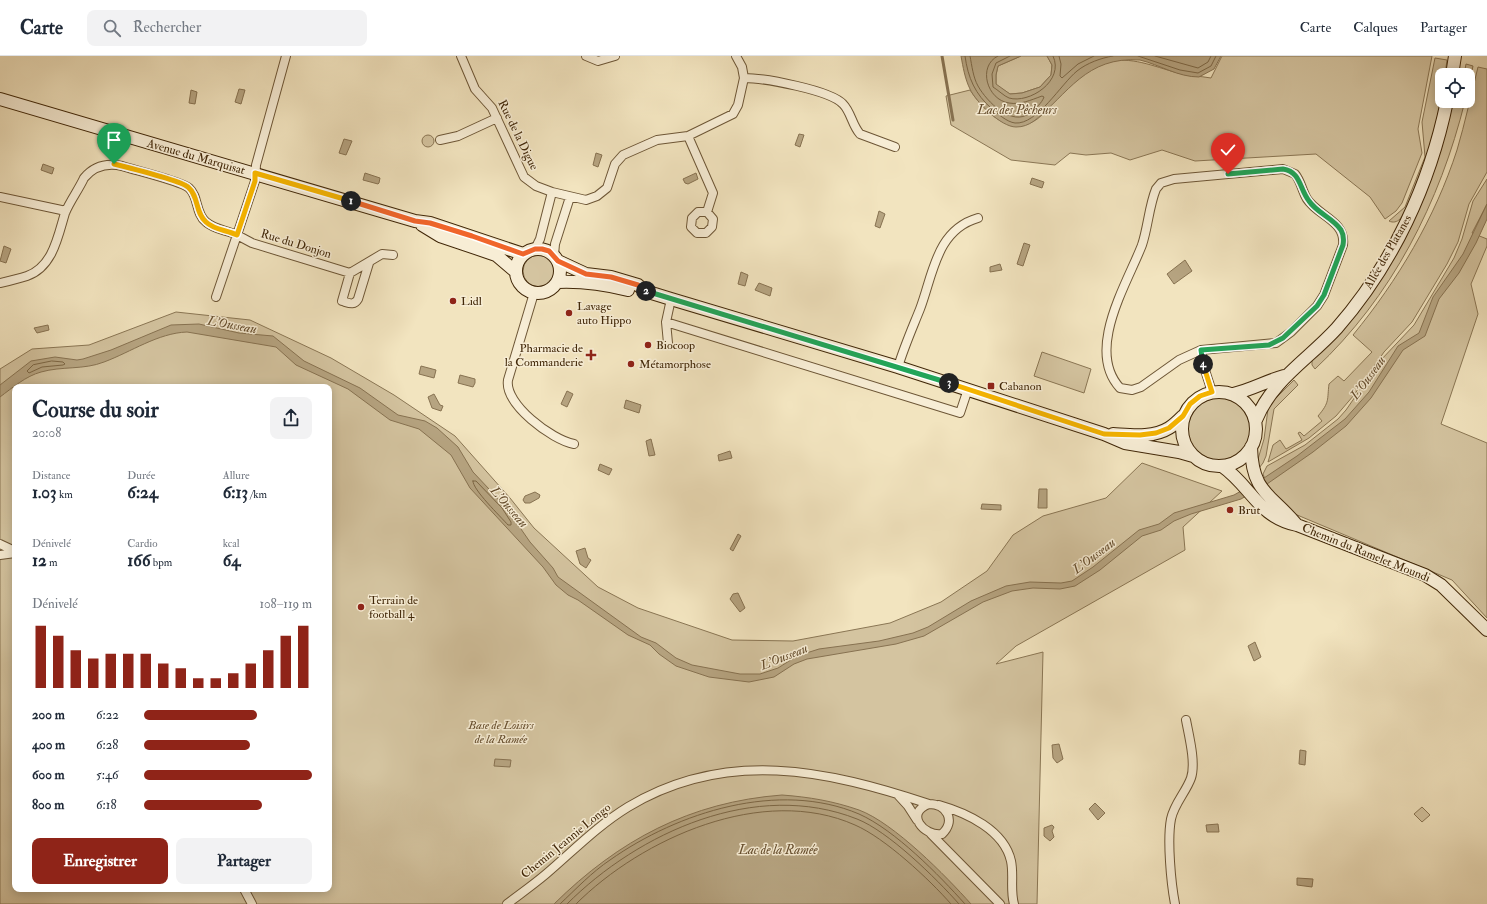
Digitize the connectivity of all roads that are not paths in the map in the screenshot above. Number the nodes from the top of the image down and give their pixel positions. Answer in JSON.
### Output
{"nodes":[{"id":1,"x":286,"y":56,"type":"edge"},
{"id":2,"x":461,"y":56,"type":"edge"},
{"id":3,"x":586,"y":56,"type":"edge"},
{"id":4,"x":615,"y":56,"type":"edge"},
{"id":5,"x":736,"y":56,"type":"edge"},
{"id":6,"x":1455,"y":56,"type":"edge"},
{"id":7,"x":1453,"y":68,"type":"edge"},
{"id":8,"x":744,"y":78,"type":"junction"},
{"id":9,"x":0,"y":99,"type":"edge"},
{"id":10,"x":1445,"y":108,"type":"edge"},
{"id":11,"x":497,"y":118,"type":"junction"},
{"id":12,"x":688,"y":136,"type":"junction"},
{"id":13,"x":440,"y":140,"type":"dead end"},
{"id":14,"x":895,"y":147,"type":"dead end"},
{"id":15,"x":255,"y":173,"type":"junction"},
{"id":16,"x":552,"y":192,"type":"junction"},
{"id":17,"x":0,"y":197,"type":"edge"},
{"id":18,"x":570,"y":198,"type":"junction"},
{"id":19,"x":66,"y":211,"type":"junction"},
{"id":20,"x":707,"y":212,"type":"dead end"},
{"id":21,"x":978,"y":218,"type":"dead end"},
{"id":22,"x":415,"y":221,"type":"junction"},
{"id":23,"x":237,"y":235,"type":"junction"},
{"id":24,"x":535,"y":249,"type":"junction"},
{"id":25,"x":523,"y":254,"type":"junction"},
{"id":26,"x":393,"y":255,"type":"dead end"},
{"id":27,"x":556,"y":258,"type":"junction"},
{"id":28,"x":369,"y":263,"type":"junction"},
{"id":29,"x":516,"y":272,"type":"junction"},
{"id":30,"x":350,"y":273,"type":"junction"},
{"id":31,"x":558,"y":282,"type":"junction"},
{"id":32,"x":0,"y":283,"type":"edge"},
{"id":33,"x":645,"y":290,"type":"junction"},
{"id":34,"x":534,"y":292,"type":"junction"},
{"id":35,"x":216,"y":297,"type":"dead end"},
{"id":36,"x":671,"y":299,"type":"junction"},
{"id":37,"x":666,"y":322,"type":"junction"},
{"id":38,"x":668,"y":343,"type":"dead end"},
{"id":39,"x":1201,"y":350,"type":"junction"},
{"id":40,"x":898,"y":367,"type":"junction"},
{"id":41,"x":1284,"y":376,"type":"junction"},
{"id":42,"x":968,"y":389,"type":"junction"},
{"id":43,"x":1212,"y":392,"type":"junction"},
{"id":44,"x":1233,"y":394,"type":"junction"},
{"id":45,"x":1183,"y":416,"type":"junction"},
{"id":46,"x":1256,"y":420,"type":"junction"},
{"id":47,"x":1104,"y":434,"type":"junction"},
{"id":48,"x":574,"y":444,"type":"dead end"},
{"id":49,"x":1251,"y":447,"type":"junction"},
{"id":50,"x":1193,"y":456,"type":"junction"},
{"id":51,"x":1222,"y":466,"type":"junction"},
{"id":52,"x":1297,"y":525,"type":"junction"},
{"id":53,"x":0,"y":544,"type":"edge"},
{"id":54,"x":12,"y":550,"type":"edge"},
{"id":55,"x":12,"y":553,"type":"edge"},
{"id":56,"x":0,"y":555,"type":"edge"},
{"id":57,"x":1487,"y":630,"type":"edge"},
{"id":58,"x":1186,"y":720,"type":"dead end"},
{"id":59,"x":897,"y":794,"type":"junction"},
{"id":60,"x":929,"y":804,"type":"junction"},
{"id":61,"x":940,"y":805,"type":"junction"},
{"id":62,"x":918,"y":820,"type":"junction"},
{"id":63,"x":931,"y":834,"type":"junction"},
{"id":64,"x":246,"y":892,"type":"edge"},
{"id":65,"x":252,"y":904,"type":"edge"},
{"id":66,"x":507,"y":904,"type":"edge"},
{"id":67,"x":1000,"y":904,"type":"edge"},
{"id":68,"x":1014,"y":904,"type":"edge"},
{"id":69,"x":1175,"y":904,"type":"edge"}],
"edges":[{"from":1,"to":15,"type":"street"},
{"from":2,"to":11,"type":"street","name":"Rue de la Digue"},
{"from":3,"to":4,"type":"street"},
{"from":5,"to":8,"type":"street"},
{"from":6,"to":7,"type":"main road"},
{"from":8,"to":12,"type":"street","name":"Rue de la Digue"},
{"from":8,"to":14,"type":"street"},
{"from":9,"to":15,"type":"main road","name":"Avenue du Marquisat"},
{"from":10,"to":41,"type":"main road","name":"Allée des Platanes"},
{"from":11,"to":13,"type":"street"},
{"from":11,"to":16,"type":"street","name":"Rue de la Digue"},
{"from":12,"to":18,"type":"street","name":"Rue de la Digue"},
{"from":12,"to":20,"type":"street"},
{"from":15,"to":22,"type":"main road","name":"Avenue du Marquisat"},
{"from":15,"to":23,"type":"street"},
{"from":16,"to":18,"type":"street","name":"Rue de la Digue"},
{"from":16,"to":24,"type":"street"},
{"from":17,"to":19,"type":"street"},
{"from":18,"to":27,"type":"street"},
{"from":19,"to":23,"type":"street","name":"Rue du Donjon"},
{"from":19,"to":32,"type":"street","name":"Rue du Donjon"},
{"from":21,"to":40,"type":"street"},
{"from":22,"to":25,"type":"main road","name":"Avenue du Marquisat"},
{"from":22,"to":29,"type":"main road","name":"Avenue du Marquisat"},
{"from":23,"to":30,"type":"street","name":"Rue du Donjon"},
{"from":23,"to":35,"type":"street"},
{"from":24,"to":25,"type":"main road"},
{"from":24,"to":27,"type":"main road"},
{"from":25,"to":29,"type":"main road"},
{"from":26,"to":28,"type":"street"},
{"from":27,"to":31,"type":"main road"},
{"from":27,"to":33,"type":"main road"},
{"from":28,"to":30,"type":"street"},
{"from":28,"to":30,"type":"street"},
{"from":29,"to":34,"type":"main road"},
{"from":31,"to":33,"type":"main road"},
{"from":31,"to":34,"type":"main road"},
{"from":33,"to":36,"type":"main road"},
{"from":34,"to":48,"type":"street"},
{"from":36,"to":37,"type":"street"},
{"from":36,"to":40,"type":"main road"},
{"from":37,"to":38,"type":"street"},
{"from":37,"to":42,"type":"street"},
{"from":39,"to":39,"type":"street"},
{"from":39,"to":43,"type":"street"},
{"from":40,"to":42,"type":"main road"},
{"from":41,"to":44,"type":"main road","name":"Allée des Platanes"},
{"from":41,"to":46,"type":"main road","name":"Allée des Platanes"},
{"from":42,"to":47,"type":"main road"},
{"from":43,"to":44,"type":"main road"},
{"from":43,"to":45,"type":"main road"},
{"from":44,"to":46,"type":"main road"},
{"from":45,"to":47,"type":"main road"},
{"from":45,"to":50,"type":"main road"},
{"from":46,"to":49,"type":"main road"},
{"from":47,"to":50,"type":"main road"},
{"from":49,"to":51,"type":"main road"},
{"from":49,"to":52,"type":"main road","name":"Chemin du Ramelet Moundi"},
{"from":50,"to":51,"type":"main road"},
{"from":51,"to":52,"type":"main road","name":"Chemin du Ramelet Moundi"},
{"from":52,"to":57,"type":"main road","name":"Chemin du Ramelet Moundi"},
{"from":53,"to":54,"type":"street"},
{"from":55,"to":56,"type":"street"},
{"from":58,"to":69,"type":"street"},
{"from":59,"to":60,"type":"street","name":"Chemin Jeannie Longo"},
{"from":59,"to":62,"type":"street"},
{"from":59,"to":66,"type":"street","name":"Chemin Jeannie Longo"},
{"from":60,"to":61,"type":"street"},
{"from":60,"to":62,"type":"street"},
{"from":61,"to":63,"type":"street"},
{"from":61,"to":68,"type":"street"},
{"from":62,"to":63,"type":"street"},
{"from":63,"to":67,"type":"street"},
{"from":64,"to":65,"type":"street"}]}
